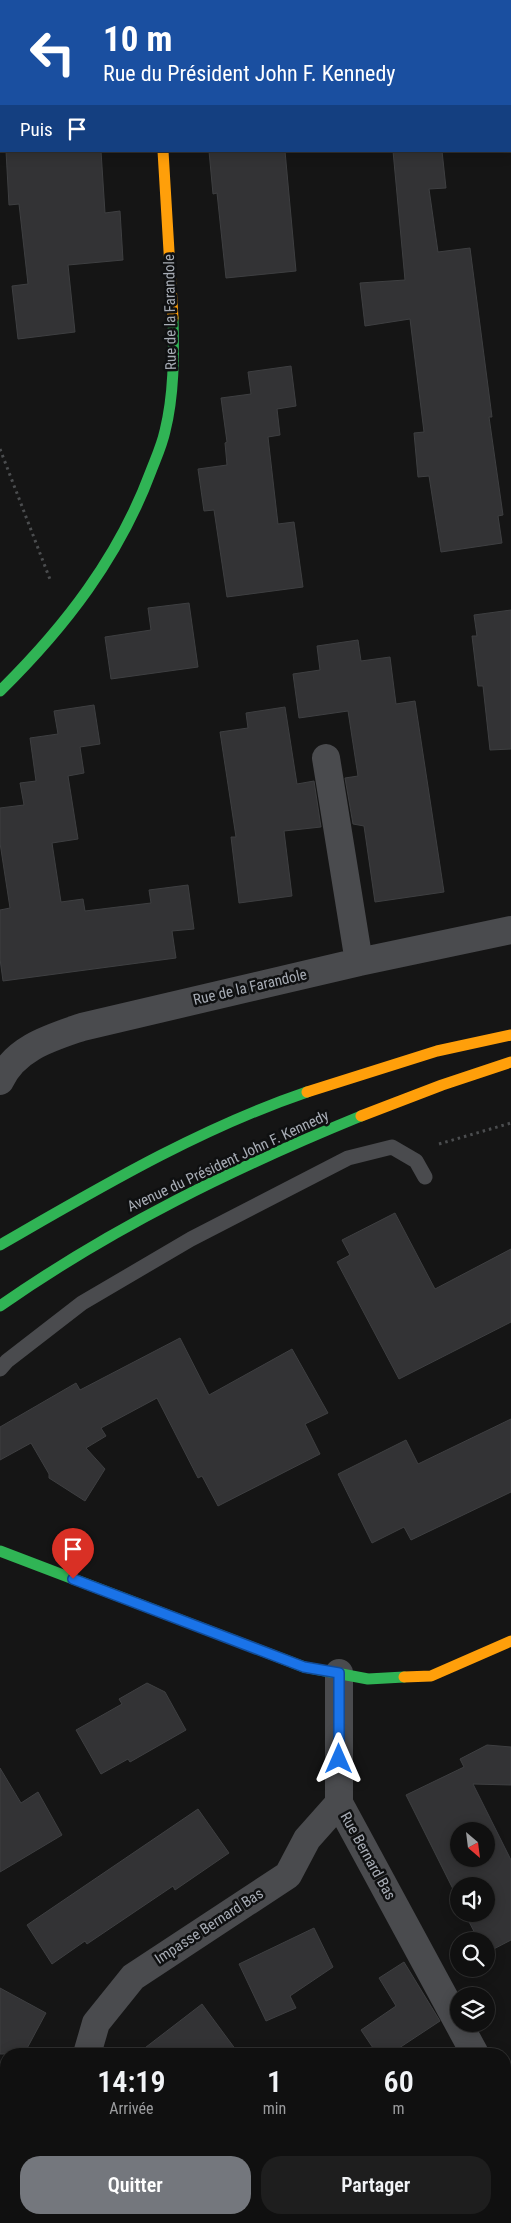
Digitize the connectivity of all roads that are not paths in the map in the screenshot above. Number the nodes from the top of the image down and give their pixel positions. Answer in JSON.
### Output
{"nodes":[{"id":1,"x":163,"y":152,"type":"edge"},
{"id":2,"x":0,"y":691,"type":"edge"},
{"id":3,"x":326,"y":758,"type":"dead end"},
{"id":4,"x":511,"y":930,"type":"edge"},
{"id":5,"x":359,"y":962,"type":"junction"},
{"id":6,"x":511,"y":1035,"type":"edge"},
{"id":7,"x":511,"y":1062,"type":"edge"},
{"id":8,"x":2,"y":1067,"type":"edge"},
{"id":9,"x":425,"y":1177,"type":"dead end"},
{"id":10,"x":0,"y":1245,"type":"edge"},
{"id":11,"x":0,"y":1306,"type":"edge"},
{"id":12,"x":0,"y":1369,"type":"edge"},
{"id":13,"x":0,"y":1551,"type":"edge"},
{"id":14,"x":511,"y":1641,"type":"edge"},
{"id":15,"x":339,"y":1673,"type":"junction"},
{"id":16,"x":339,"y":1803,"type":"junction"},
{"id":17,"x":89,"y":2048,"type":"edge"},
{"id":18,"x":472,"y":2048,"type":"edge"}],
"edges":[{"from":1,"to":2,"type":"street","name":"Rue de la Farandole"},
{"from":3,"to":5,"type":"street"},
{"from":4,"to":5,"type":"street","name":"Rue de la Farandole"},
{"from":5,"to":8,"type":"street","name":"Rue de la Farandole"},
{"from":6,"to":10,"type":"street","name":"Avenue du Président John F. Kennedy"},
{"from":7,"to":11,"type":"street","name":"Avenue du Président John F. Kennedy"},
{"from":9,"to":12,"type":"lane"},
{"from":13,"to":15,"type":"street"},
{"from":14,"to":15,"type":"street"},
{"from":15,"to":16,"type":"street","name":"Rue Bernard Bas"},
{"from":16,"to":17,"type":"street","name":"Impasse Bernard Bas"},
{"from":16,"to":18,"type":"street","name":"Rue Bernard Bas"}]}
